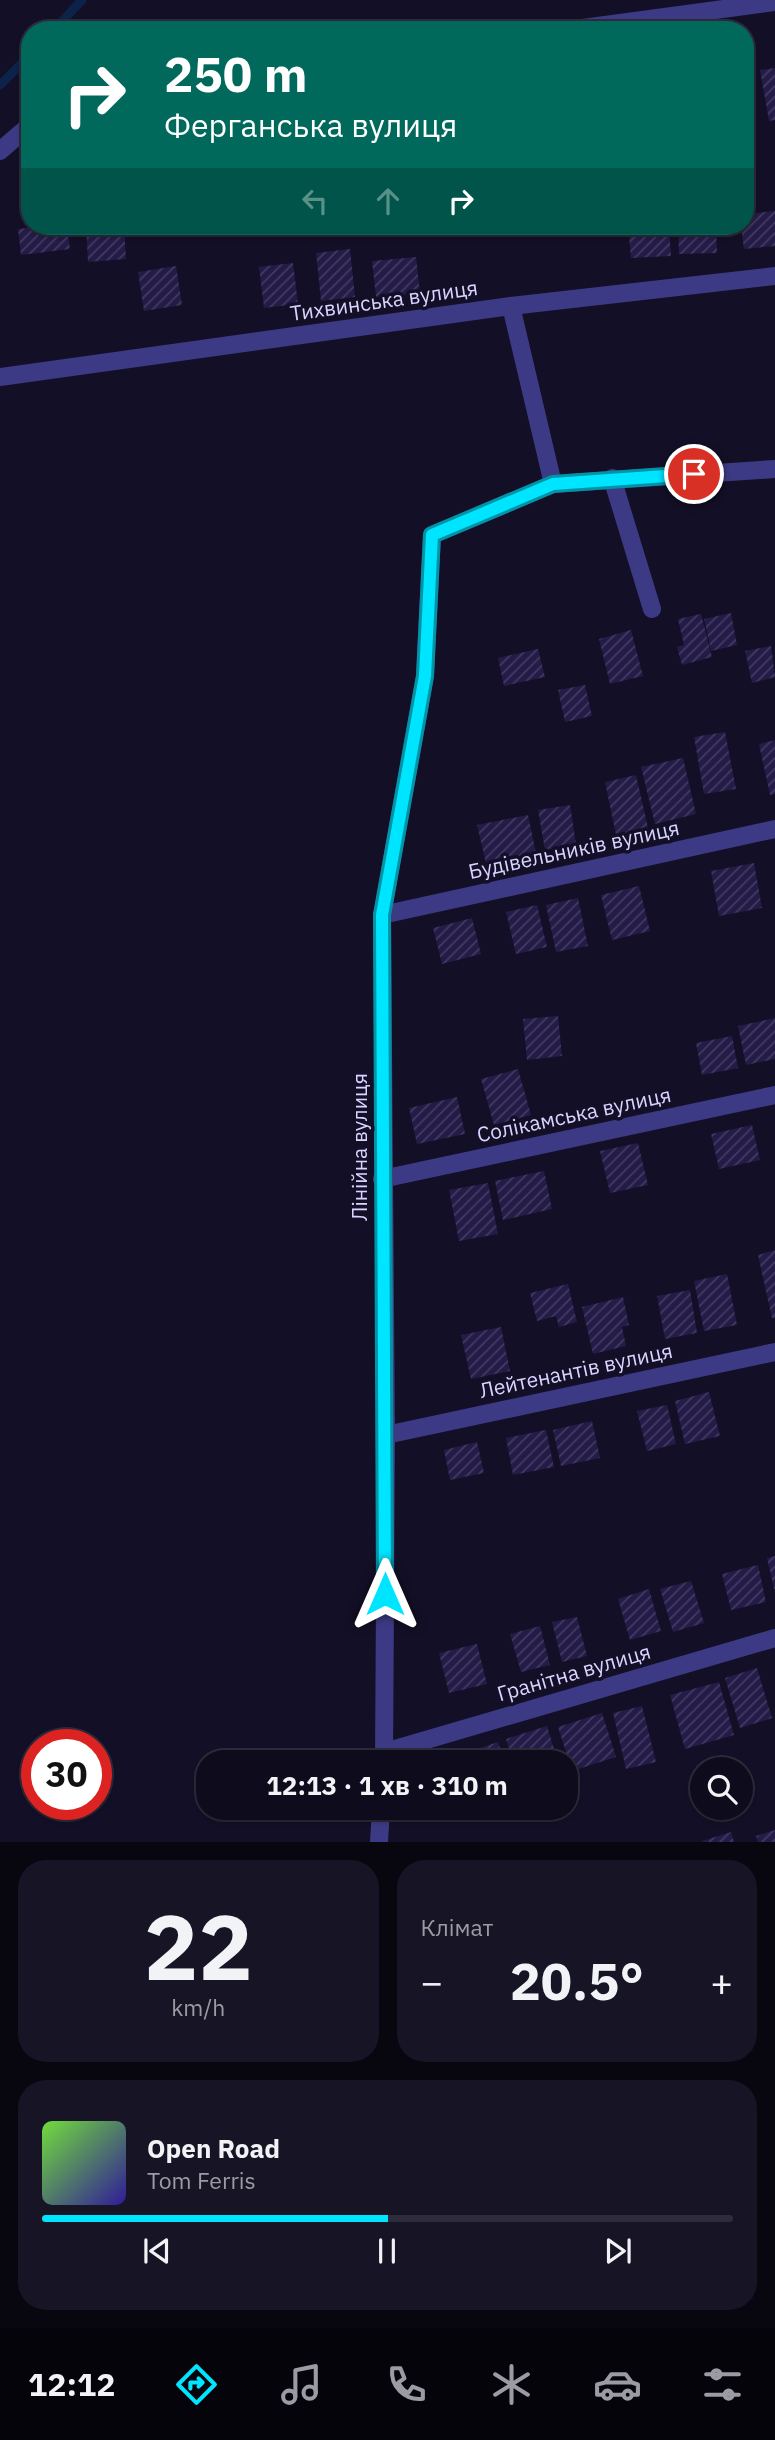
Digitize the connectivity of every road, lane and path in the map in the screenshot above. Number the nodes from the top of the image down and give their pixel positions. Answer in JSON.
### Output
{"nodes":[{"id":1,"x":775,"y":2,"type":"edge"},
{"id":2,"x":635,"y":21,"type":"edge"},
{"id":3,"x":21,"y":133,"type":"edge"},
{"id":4,"x":0,"y":151,"type":"edge"},
{"id":5,"x":775,"y":276,"type":"edge"},
{"id":6,"x":511,"y":306,"type":"junction"},
{"id":7,"x":0,"y":377,"type":"edge"},
{"id":8,"x":775,"y":469,"type":"edge"},
{"id":9,"x":612,"y":478,"type":"junction"},
{"id":10,"x":553,"y":484,"type":"junction"},
{"id":11,"x":652,"y":609,"type":"dead end"},
{"id":12,"x":775,"y":828,"type":"edge"},
{"id":13,"x":382,"y":915,"type":"junction"},
{"id":14,"x":775,"y":1095,"type":"edge"},
{"id":15,"x":382,"y":1179,"type":"junction"},
{"id":16,"x":775,"y":1352,"type":"edge"},
{"id":17,"x":386,"y":1435,"type":"junction"},
{"id":18,"x":775,"y":1638,"type":"edge"},
{"id":19,"x":384,"y":1750,"type":"edge"},
{"id":20,"x":407,"y":1750,"type":"edge"},
{"id":21,"x":380,"y":1820,"type":"edge"},
{"id":22,"x":379,"y":1842,"type":"edge"}],
"edges":[{"from":1,"to":2,"type":"street"},
{"from":3,"to":4,"type":"street"},
{"from":5,"to":6,"type":"street","name":"Тихвинська вулиця"},
{"from":6,"to":7,"type":"street","name":"Тихвинська вулиця"},
{"from":6,"to":10,"type":"street"},
{"from":8,"to":9,"type":"street"},
{"from":9,"to":10,"type":"street"},
{"from":9,"to":11,"type":"street"},
{"from":10,"to":13,"type":"street","name":"Лінійна вулиця"},
{"from":12,"to":13,"type":"street","name":"Будівельників вулиця"},
{"from":13,"to":15,"type":"street","name":"Лінійна вулиця"},
{"from":14,"to":15,"type":"street","name":"Солікамська вулиця"},
{"from":15,"to":17,"type":"street","name":"Лінійна вулиця"},
{"from":16,"to":17,"type":"street","name":"Лейтенантів вулиця"},
{"from":17,"to":19,"type":"street","name":"Лінійна вулиця"},
{"from":18,"to":20,"type":"street","name":"Гранітна вулиця"},
{"from":21,"to":22,"type":"street"}]}
